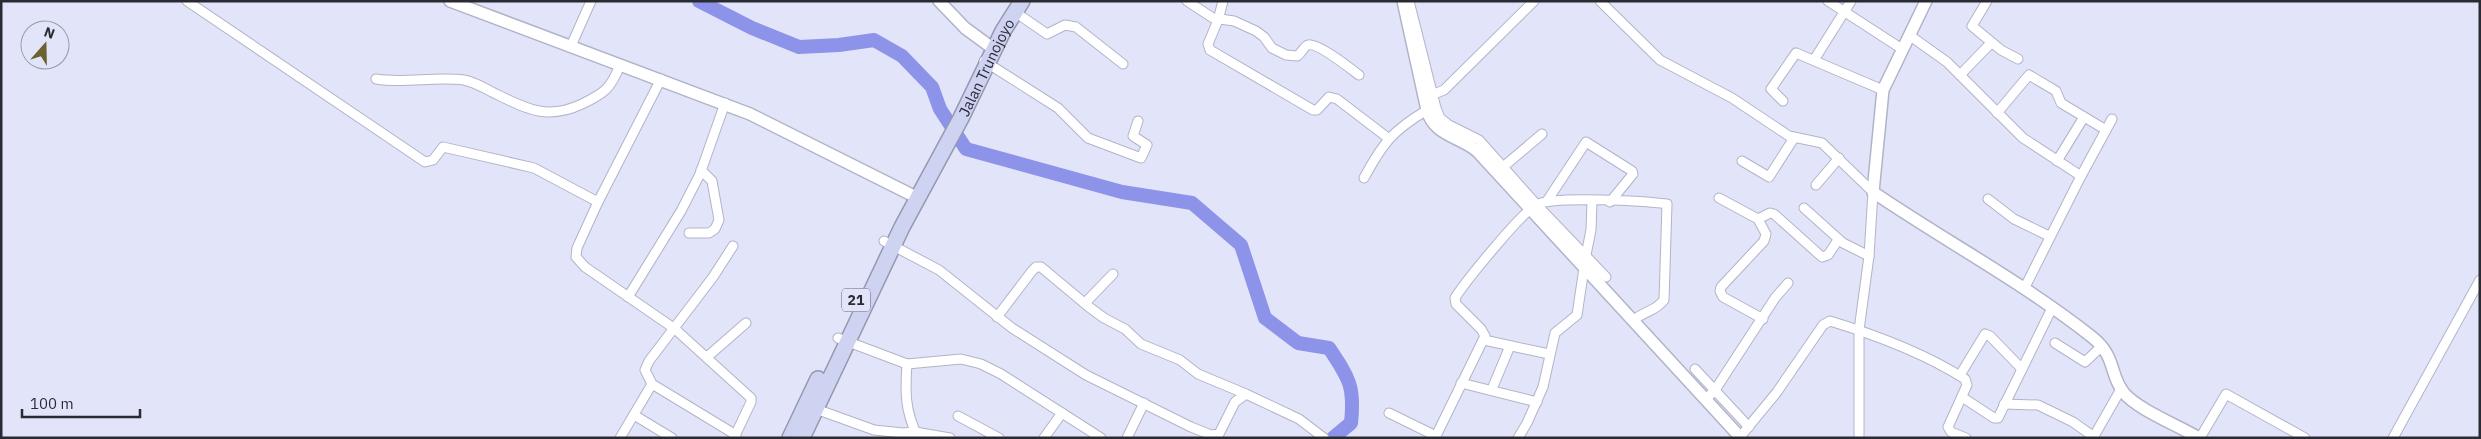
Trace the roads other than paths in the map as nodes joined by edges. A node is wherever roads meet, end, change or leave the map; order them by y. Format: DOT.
graph roads {
  1 [pos="187,1"];
  2 [pos="450,1"];
  3 [pos="591,1"];
  4 [pos="939,1"];
  5 [pos="1187,1"];
  6 [pos="1222,1"];
  7 [pos="1403,1"];
  8 [pos="1409,1"];
  9 [pos="1534,1"];
  10 [pos="1600,1"];
  11 [pos="1828,1"];
  12 [pos="1851,1"];
  13 [pos="1926,1"];
  14 [pos="1987,1"];
  15 [pos="1018,7"];
  16 [pos="1843,12"];
  17 [pos="1218,20"];
  18 [pos="1909,35"];
  19 [pos="1414,37"];
  20 [pos="1991,43"];
  21 [pos="571,46"];
  22 [pos="1902,49"];
  23 [pos="988,55"];
  24 [pos="2018,59"];
  25 [pos="1814,60"];
  26 [pos="1123,64"];
  27 [pos="620,65"];
  28 [pos="1359,75"];
  29 [pos="1960,75"];
  30 [pos="376,79"];
  31 [pos="662,79"];
  32 [pos="1883,90"];
  33 [pos="1429,96"];
  34 [pos="1783,101"];
  35 [pos="725,103"];
  36 [pos="1427,110"];
  37 [pos="1997,113"];
  38 [pos="2084,116"];
  39 [pos="2112,119"];
  40 [pos="1138,121"];
  41 [pos="2106,130"];
  42 [pos="1452,132"];
  43 [pos="1542,134"];
  44 [pos="1388,138"];
  45 [pos="1794,138"];
  46 [pos="1480,148"];
  47 [pos="1839,158"];
  48 [pos="1742,161"];
  49 [pos="2057,161"];
  50 [pos="1503,167"];
  51 [pos="701,170"];
  52 [pos="2081,176"];
  53 [pos="1364,178"];
  54 [pos="1816,185"];
  55 [pos="1873,192"];
  56 [pos="910,194"];
  57 [pos="1719,198"];
  58 [pos="1988,199"];
  59 [pos="1547,201"];
  60 [pos="1592,201"];
  61 [pos="598,202"];
  62 [pos="1610,202"];
  63 [pos="1533,207"];
  64 [pos="1804,208"];
  65 [pos="1758,219"];
  66 [pos="690,233"];
  67 [pos="2050,236"];
  68 [pos="1838,240"];
  69 [pos="889,244"];
  70 [pos="733,246"];
  71 [pos="1870,256"];
  72 [pos="1584,262"];
  73 [pos="1113,274"];
  74 [pos="1606,277"];
  75 [pos="2480,280"];
  76 [pos="1788,284"];
  77 [pos="2024,289"];
  78 [pos="628,297"];
  79 [pos="1085,303"];
  80 [pos="2052,308"];
  81 [pos="997,317"];
  82 [pos="1635,318"];
  83 [pos="1763,319"];
  84 [pos="746,324"];
  85 [pos="675,329"];
  86 [pos="1859,330"];
  87 [pos="843,339"];
  88 [pos="1484,340"];
  89 [pos="2055,343"];
  90 [pos="1510,346"];
  91 [pos="2102,346"];
  92 [pos="1549,354"];
  93 [pos="708,357"];
  94 [pos="907,364"];
  95 [pos="1695,369"];
  96 [pos="2022,369"];
  97 [pos="1960,375"];
  98 [pos="1461,383"];
  99 [pos="652,384"];
  100 [pos="2121,389"];
  101 [pos="1492,390"];
  102 [pos="1246,394"];
  103 [pos="1710,395"];
  104 [pos="1962,397"];
  105 [pos="1537,402"];
  106 [pos="1144,403"];
  107 [pos="2004,404"];
  108 [pos="811,407"];
  109 [pos="1062,412"];
  110 [pos="1389,413"];
  111 [pos="634,415"];
  112 [pos="958,416"];
  113 [pos="1744,433"];
  114 [pos="916,435"];
  115 [pos="735,437"];
  116 [pos="1436,437"];
  117 [pos="1963,437"];
  118 [pos="2093,437"];
  119 [pos="620,438"];
  120 [pos="672,438"];
  121 [pos="790,438"];
  122 [pos="802,438"];
  123 [pos="950,438"];
  124 [pos="999,438"];
  125 [pos="1044,438"];
  126 [pos="1101,438"];
  127 [pos="1127,438"];
  128 [pos="1324,438"];
  129 [pos="1518,438"];
  130 [pos="1859,438"];
  131 [pos="2199,438"];
  132 [pos="2305,438"];
  133 [pos="2393,438"];
  1 -- 61 [label="street"];
  2 -- 21 [label="street"];
  3 -- 21 [label="street"];
  4 -- 23 [label="street"];
  5 -- 17 [label="street"];
  6 -- 17 [label="street"];
  7 -- 19 [label="street"];
  8 -- 19 [label="street"];
  9 -- 33 [label="street"];
  10 -- 45 [label="street"];
  11 -- 16 [label="street"];
  12 -- 16 [label="street"];
  13 -- 18 [label="street"];
  14 -- 20 [label="street"];
  15 -- 23 [label="highway, Jalan Trunojoyo / 21"];
  15 -- 26 [label="street"];
  16 -- 22 [label="street"];
  16 -- 25 [label="street"];
  17 -- 28 [label="street"];
  17 -- 44 [label="street"];
  18 -- 22 [label="street"];
  18 -- 29 [label="street"];
  19 -- 33 [label="street"];
  20 -- 24 [label="street"];
  20 -- 29 [label="street"];
  21 -- 27 [label="street"];
  22 -- 32 [label="street"];
  23 -- 40 [label="street"];
  23 -- 56 [label="highway, Jalan Trunojoyo / 21"];
  25 -- 32 [label="street"];
  25 -- 34 [label="street"];
  27 -- 30 [label="street"];
  27 -- 31 [label="street"];
  29 -- 37 [label="street"];
  31 -- 35 [label="street"];
  31 -- 61 [label="street"];
  32 -- 55 [label="street"];
  33 -- 36 [label="street"];
  33 -- 42 [label="street"];
  35 -- 51 [label="street"];
  35 -- 56 [label="street"];
  36 -- 42 [label="street"];
  36 -- 44 [label="street"];
  37 -- 38 [label="street"];
  37 -- 49 [label="street"];
  38 -- 41 [label="street"];
  38 -- 49 [label="street"];
  39 -- 41 [label="street"];
  41 -- 52 [label="street"];
  42 -- 46 [label="street"];
  43 -- 50 [label="street"];
  44 -- 53 [label="street"];
  45 -- 47 [label="street"];
  45 -- 48 [label="street"];
  46 -- 50 [label="street"];
  46 -- 63 [label="street"];
  47 -- 54 [label="street"];
  47 -- 55 [label="street"];
  49 -- 52 [label="street"];
  50 -- 63 [label="street"];
  51 -- 66 [label="street"];
  51 -- 78 [label="street"];
  52 -- 67 [label="street"];
  55 -- 71 [label="street"];
  55 -- 77 [label="street"];
  56 -- 69 [label="highway, Jalan Trunojoyo / 21"];
  57 -- 65 [label="street"];
  58 -- 67 [label="street"];
  59 -- 60 [label="street"];
  59 -- 62 [label="street"];
  59 -- 63 [label="street"];
  60 -- 62 [label="street"];
  60 -- 72 [label="street"];
  61 -- 78 [label="street"];
  62 -- 82 [label="street"];
  63 -- 72 [label="street"];
  63 -- 88 [label="street"];
  64 -- 68 [label="street"];
  65 -- 68 [label="street"];
  65 -- 83 [label="street"];
  67 -- 77 [label="street"];
  68 -- 71 [label="street"];
  69 -- 81 [label="street"];
  69 -- 87 [label="highway, Jalan Trunojoyo / 21"];
  70 -- 85 [label="street"];
  71 -- 86 [label="street"];
  72 -- 74 [label="street"];
  72 -- 82 [label="street"];
  72 -- 92 [label="street"];
  73 -- 79 [label="street"];
  75 -- 133 [label="street"];
  76 -- 83 [label="street"];
  77 -- 80 [label="street"];
  78 -- 85 [label="street"];
  79 -- 81 [label="street"];
  79 -- 102 [label="street"];
  80 -- 91 [label="street"];
  80 -- 96 [label="street"];
  81 -- 106 [label="street"];
  82 -- 103 [label="street"];
  83 -- 103 [label="street"];
  84 -- 93 [label="street"];
  85 -- 93 [label="street"];
  85 -- 99 [label="street"];
  86 -- 97 [label="street"];
  86 -- 113 [label="street"];
  86 -- 130 [label="street"];
  87 -- 94 [label="street"];
  87 -- 108 [label="highway, Jalan Trunojoyo / 21"];
  88 -- 90 [label="street"];
  88 -- 98 [label="street"];
  89 -- 91 [label="street"];
  90 -- 92 [label="street"];
  90 -- 101 [label="street"];
  91 -- 100 [label="street"];
  92 -- 105 [label="street"];
  93 -- 115 [label="street"];
  94 -- 109 [label="street"];
  94 -- 114 [label="street"];
  95 -- 103 [label="street"];
  96 -- 97 [label="street"];
  96 -- 107 [label="street"];
  97 -- 104 [label="street"];
  98 -- 101 [label="street"];
  98 -- 116 [label="street"];
  99 -- 111 [label="street"];
  99 -- 115 [label="street"];
  100 -- 118 [label="street"];
  100 -- 131 [label="street"];
  101 -- 105 [label="street"];
  102 -- 106 [label="street"];
  102 -- 128 [label="street"];
  103 -- 113 [label="street"];
  104 -- 107 [label="street"];
  104 -- 117 [label="street"];
  105 -- 129 [label="street"];
  106 -- 127 [label="street"];
  107 -- 118 [label="street"];
  108 -- 114 [label="street"];
  108 -- 121 [label="highway, Jalan Trunojoyo / 21"];
  108 -- 122 [label="highway, Jalan Trunojoyo / 21"];
  109 -- 125 [label="street"];
  109 -- 126 [label="street"];
  110 -- 116 [label="street"];
  111 -- 119 [label="street"];
  111 -- 120 [label="street"];
  112 -- 124 [label="street"];
  114 -- 123 [label="street"];
  131 -- 132 [label="street"];
}
